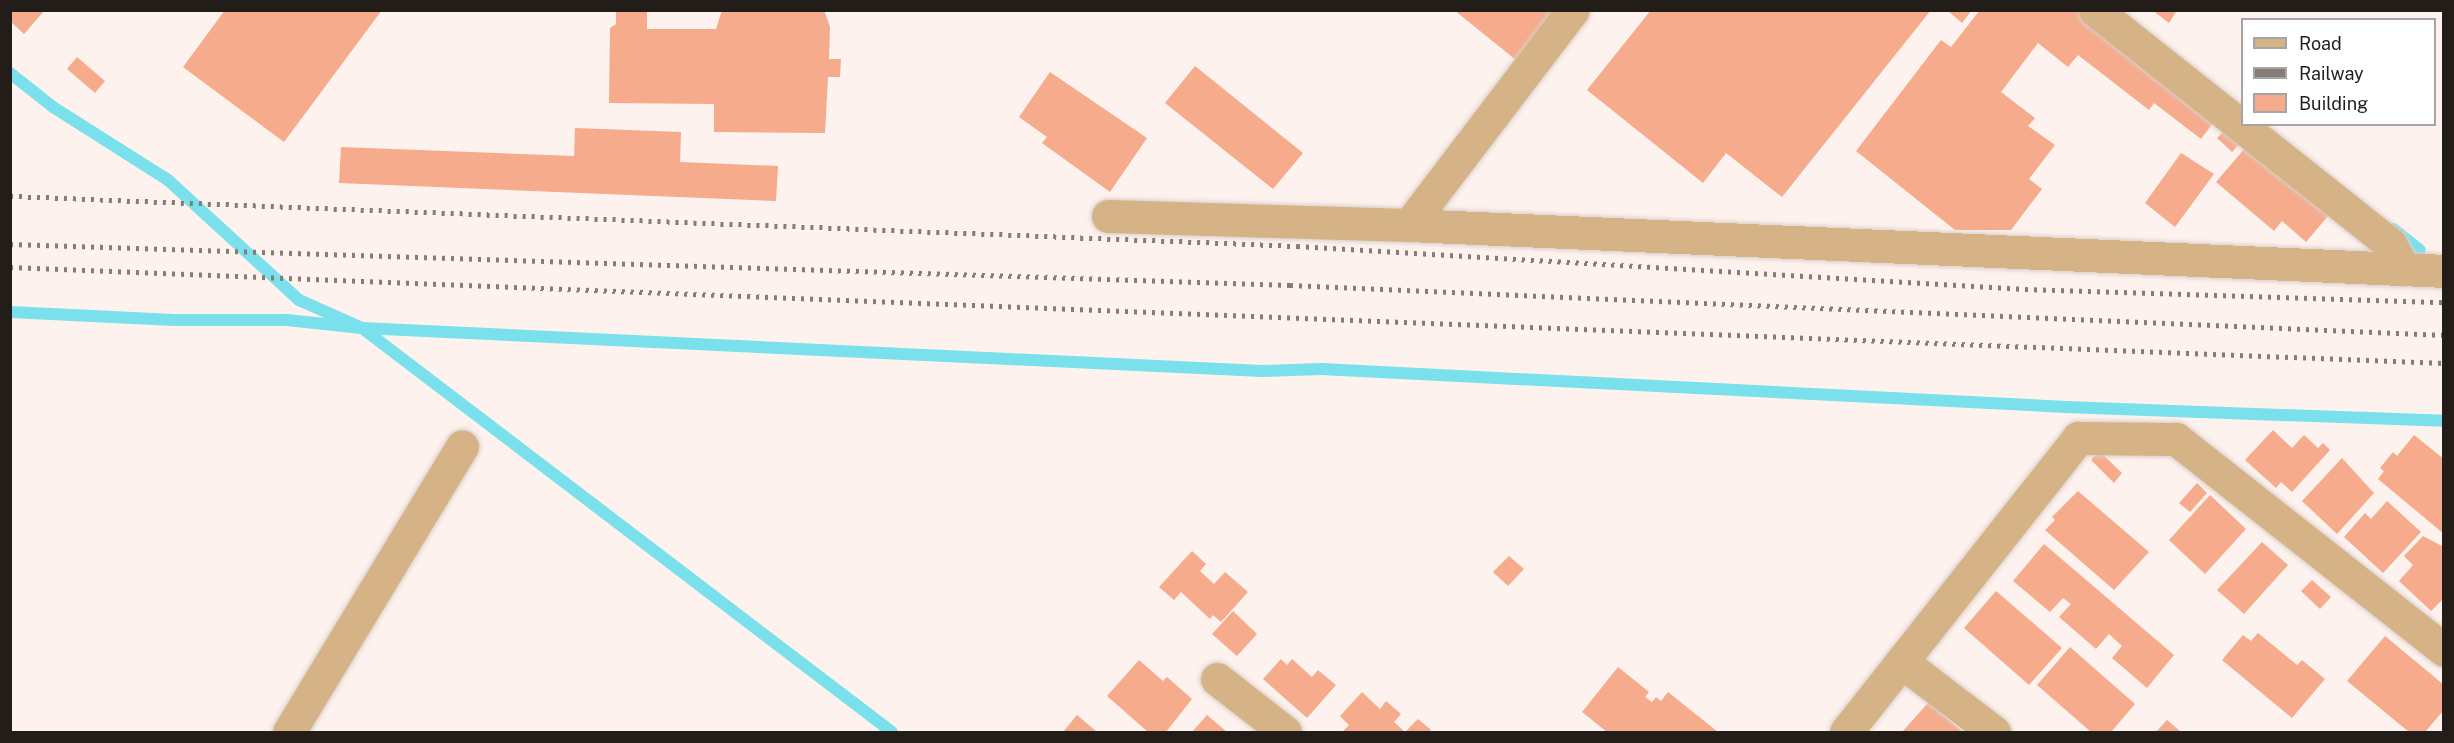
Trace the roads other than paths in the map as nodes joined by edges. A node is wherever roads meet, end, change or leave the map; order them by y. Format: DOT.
graph roads {
  1 [pos="1573,10"];
  2 [pos="2095,10"];
  3 [pos="2241,126"];
  4 [pos="2241,126"];
  5 [pos="1108,216"];
  6 [pos="1408,225"];
  7 [pos="2404,269"];
  8 [pos="2444,271"];
  9 [pos="462,446"];
  10 [pos="2444,650"];
  11 [pos="1902,662"];
  12 [pos="1217,679"];
  13 [pos="289,732"];
  14 [pos="1285,732"];
  15 [pos="1846,732"];
  16 [pos="1994,732"];
  1 -- 6 [label="street"];
  2 -- 4 [label="street"];
  3 -- 7 [label="street"];
  5 -- 6 [label="street"];
  6 -- 7 [label="street"];
  7 -- 8 [label="street"];
  9 -- 13 [label="street"];
  10 -- 11 [label="street"];
  11 -- 15 [label="street"];
  11 -- 16 [label="street"];
  12 -- 14 [label="street"];
}
